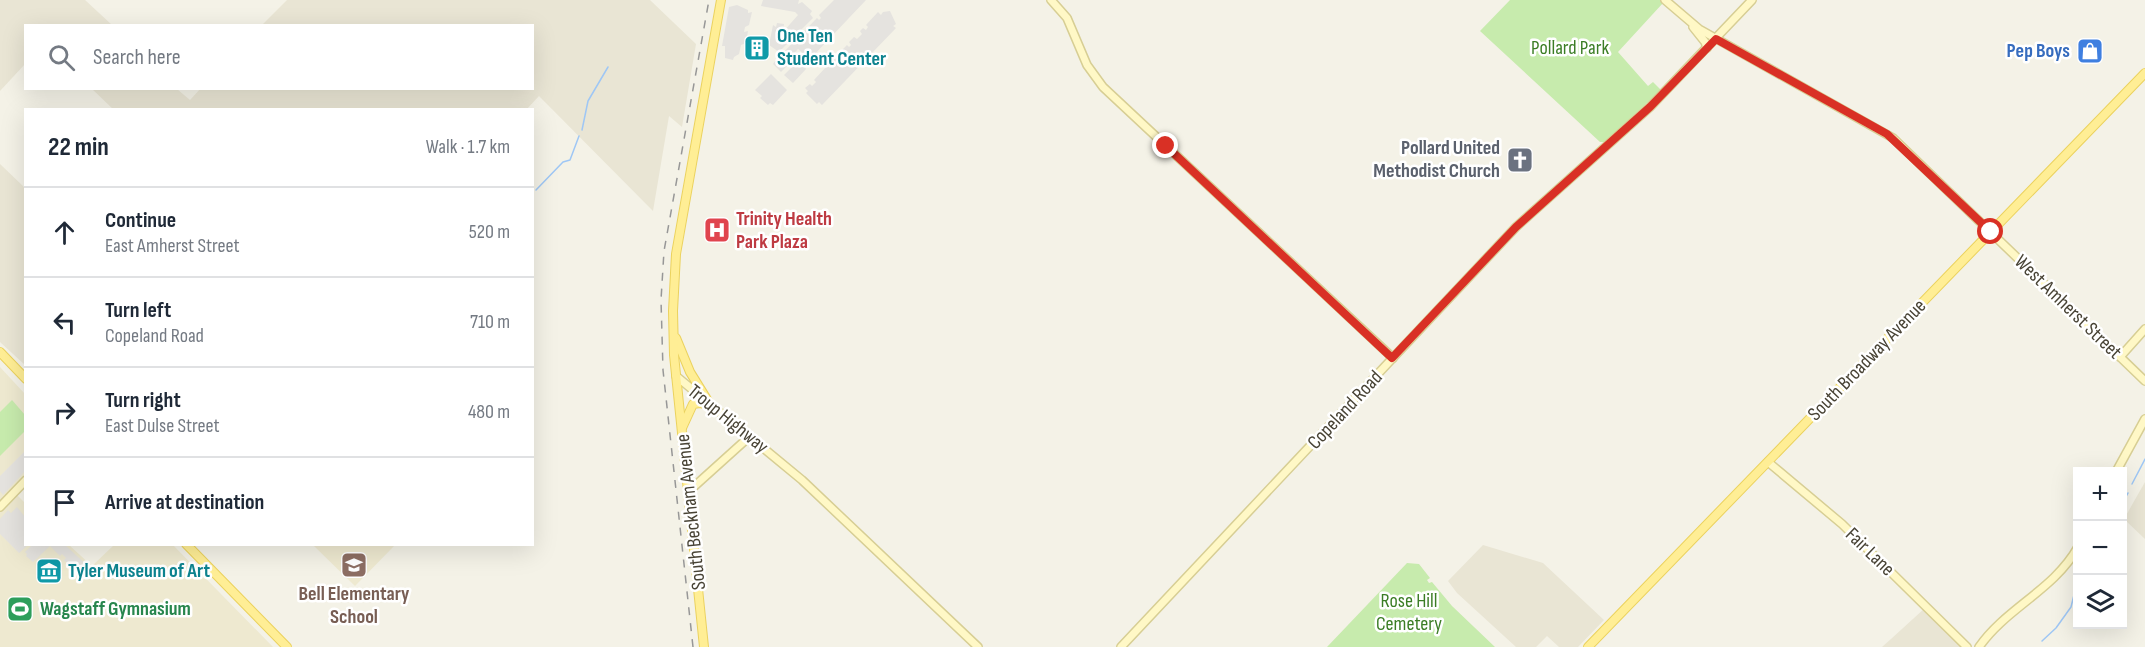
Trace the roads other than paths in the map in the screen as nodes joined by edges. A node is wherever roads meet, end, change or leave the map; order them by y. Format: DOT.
graph roads {
  1 [pos="721,0"];
  2 [pos="1051,0"];
  3 [pos="1665,0"];
  4 [pos="1752,0"];
  5 [pos="1690,22"];
  6 [pos="1716,39"];
  7 [pos="1707,48"];
  8 [pos="2145,72"];
  9 [pos="1991,232"];
  10 [pos="2145,329"];
  11 [pos="673,333"];
  12 [pos="0,352"];
  13 [pos="2121,357"];
  14 [pos="1392,358"];
  15 [pos="676,376"];
  16 [pos="24,377"];
  17 [pos="2145,381"];
  18 [pos="711,406"];
  19 [pos="2145,419"];
  20 [pos="682,429"];
  21 [pos="749,436"];
  22 [pos="1768,462"];
  23 [pos="2118,467"];
  24 [pos="24,482"];
  25 [pos="688,492"];
  26 [pos="0,507"];
  27 [pos="188,546"];
  28 [pos="2073,553"];
  29 [pos="287,647"];
  30 [pos="704,647"];
  31 [pos="978,647"];
  32 [pos="1121,647"];
  33 [pos="1588,647"];
  34 [pos="1967,647"];
  35 [pos="1979,647"];
  1 -- 11 [label="main road, Troup Highway"];
  2 -- 14 [label="street"];
  3 -- 5 [label="street"];
  4 -- 6 [label="street, Copeland Road"];
  5 -- 6 [label="street, West Amherst Street"];
  5 -- 7 [label="street"];
  6 -- 7 [label="street, Copeland Road"];
  6 -- 9 [label="street, West Amherst Street"];
  7 -- 14 [label="street, Copeland Road"];
  8 -- 9 [label="main road, South Broadway Avenue"];
  9 -- 13 [label="street, West Amherst Street"];
  9 -- 22 [label="main road, South Broadway Avenue"];
  10 -- 13 [label="street"];
  11 -- 15 [label="main road, Troup Highway"];
  11 -- 18 [label="main road"];
  12 -- 16 [label="main road"];
  13 -- 17 [label="street, West Amherst Street"];
  14 -- 32 [label="street, Copeland Road"];
  15 -- 18 [label="street, Troup Highway"];
  15 -- 20 [label="main road, South Beckham Avenue"];
  18 -- 20 [label="main road"];
  18 -- 21 [label="street, Troup Highway"];
  19 -- 23 [label="street"];
  20 -- 25 [label="main road, South Beckham Avenue"];
  21 -- 25 [label="street"];
  21 -- 31 [label="street, Troup Highway"];
  22 -- 33 [label="main road, South Broadway Avenue"];
  22 -- 34 [label="street, Fair Lane"];
  24 -- 26 [label="street"];
  25 -- 30 [label="main road, South Beckham Avenue"];
  27 -- 29 [label="main road"];
  28 -- 35 [label="street"];
}
